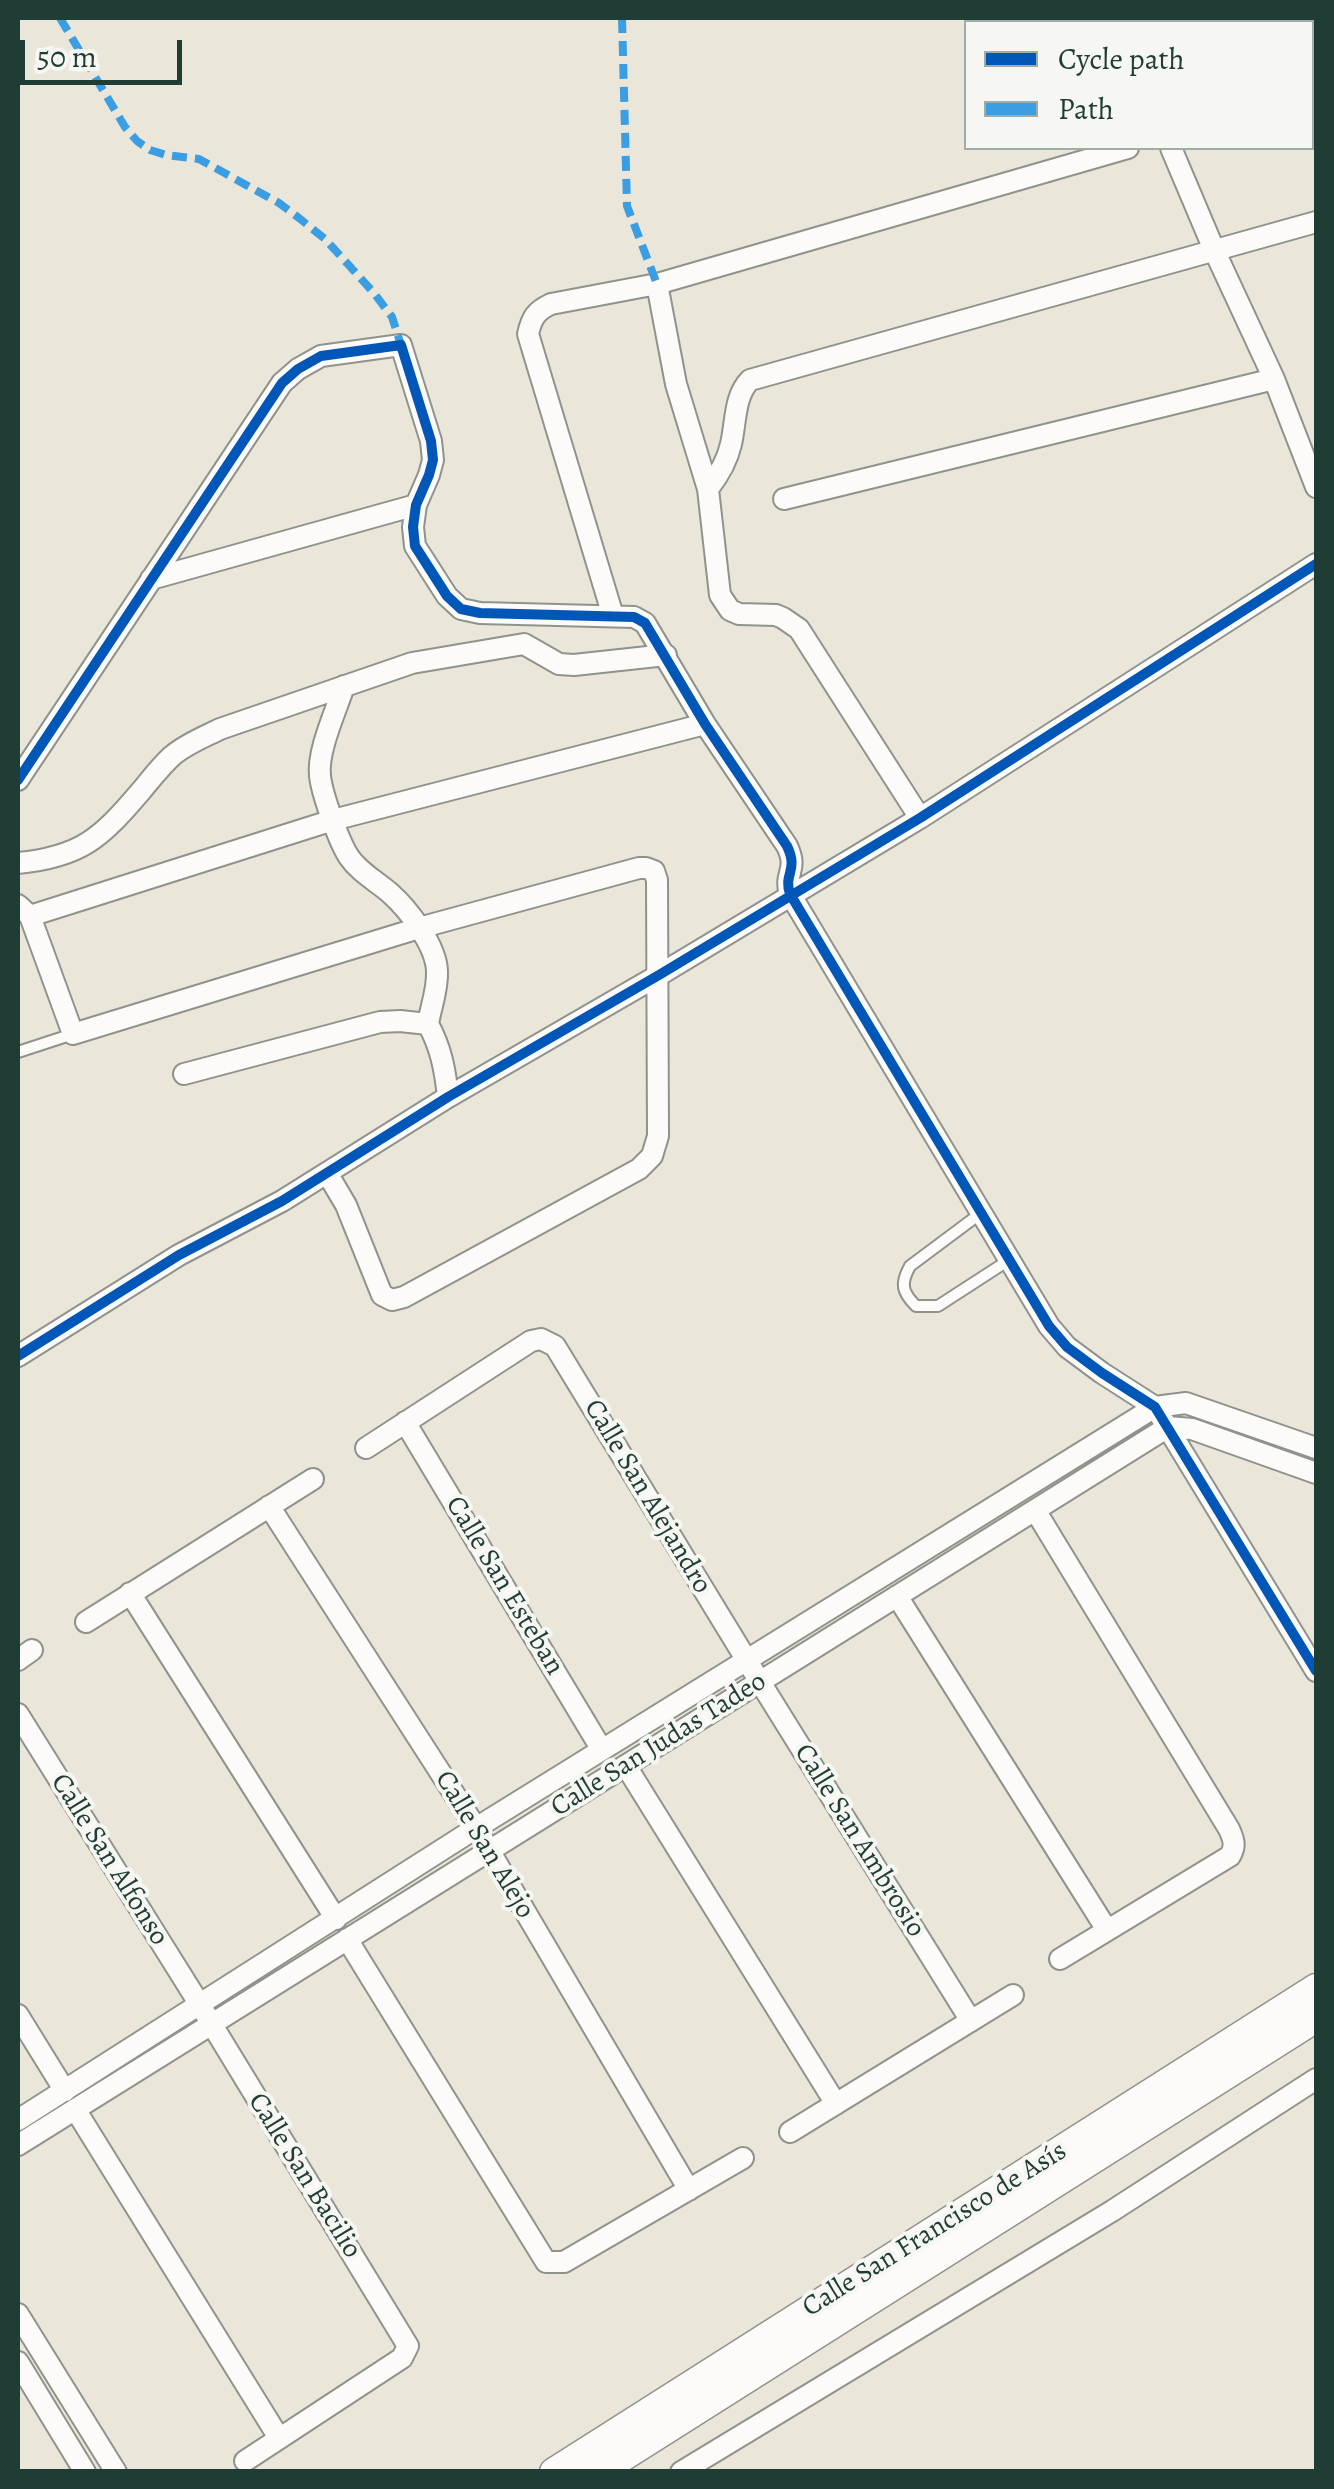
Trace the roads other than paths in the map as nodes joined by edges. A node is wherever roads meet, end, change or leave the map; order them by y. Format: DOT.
graph roads {
  1 [pos="1121,150"];
  2 [pos="1173,150"];
  3 [pos="1316,222"];
  4 [pos="1214,252"];
  5 [pos="657,284"];
  6 [pos="1274,379"];
  7 [pos="1316,487"];
  8 [pos="708,489"];
  9 [pos="784,499"];
  10 [pos="416,504"];
  11 [pos="1316,564"];
  12 [pos="151,579"];
  13 [pos="612,616"];
  14 [pos="666,656"];
  15 [pos="344,686"];
  16 [pos="705,724"];
  17 [pos="18,780"];
  18 [pos="920,818"];
  19 [pos="333,820"];
  20 [pos="18,863"];
  21 [pos="790,894"];
  22 [pos="24,911"];
  23 [pos="419,928"];
  24 [pos="659,975"];
  25 [pos="428,1024"];
  26 [pos="73,1034"];
  27 [pos="18,1052"];
  28 [pos="184,1074"];
  29 [pos="448,1097"];
  30 [pos="328,1173"];
  31 [pos="981,1213"];
  32 [pos="1010,1260"];
  33 [pos="19,1350"];
  34 [pos="1156,1407"];
  35 [pos="405,1422"];
  36 [pos="1168,1427"];
  37 [pos="366,1448"];
  38 [pos="1316,1448"];
  39 [pos="1316,1474"];
  40 [pos="313,1478"];
  41 [pos="269,1506"];
  42 [pos="1036,1510"];
  43 [pos="130,1593"];
  44 [pos="897,1596"];
  45 [pos="86,1622"];
  46 [pos="747,1661"];
  47 [pos="1316,1670"];
  48 [pos="760,1682"];
  49 [pos="18,1714"];
  50 [pos="602,1750"];
  51 [pos="626,1766"];
  52 [pos="476,1828"];
  53 [pos="490,1852"];
  54 [pos="336,1919"];
  55 [pos="1107,1930"];
  56 [pos="346,1940"];
  57 [pos="1060,1959"];
  58 [pos="1316,1988"];
  59 [pos="1012,1995"];
  60 [pos="200,2006"];
  61 [pos="18,2014"];
  62 [pos="1316,2018"];
  63 [pos="971,2021"];
  64 [pos="210,2024"];
  65 [pos="1316,2079"];
  66 [pos="70,2100"];
  67 [pos="836,2104"];
  68 [pos="18,2120"];
  69 [pos="790,2132"];
  70 [pos="18,2145"];
  71 [pos="743,2158"];
  72 [pos="689,2190"];
  73 [pos="18,2314"];
  74 [pos="18,2362"];
  75 [pos="279,2438"];
  76 [pos="245,2461"];
  77 [pos="86,2472"];
  78 [pos="116,2472"];
  79 [pos="554,2472"];
  80 [pos="598,2472"];
  81 [pos="681,2472"];
  1 -- 5 [label="street"];
  2 -- 4 [label="street"];
  3 -- 4 [label="street"];
  4 -- 6 [label="street"];
  4 -- 8 [label="street"];
  5 -- 8 [label="street"];
  5 -- 13 [label="street"];
  6 -- 7 [label="street"];
  6 -- 9 [label="street"];
  8 -- 18 [label="street"];
  10 -- 12 [label="street"];
  10 -- 12 [label="street"];
  10 -- 13 [label="street"];
  11 -- 18 [label="street"];
  12 -- 17 [label="street"];
  13 -- 14 [label="street"];
  14 -- 15 [label="street"];
  14 -- 16 [label="street"];
  15 -- 19 [label="street"];
  15 -- 20 [label="street"];
  16 -- 19 [label="street"];
  16 -- 21 [label="street"];
  18 -- 21 [label="street"];
  19 -- 22 [label="street"];
  19 -- 23 [label="street"];
  21 -- 24 [label="street"];
  21 -- 31 [label="street"];
  22 -- 26 [label="street"];
  23 -- 24 [label="street"];
  23 -- 25 [label="street"];
  23 -- 26 [label="street"];
  24 -- 29 [label="street"];
  24 -- 30 [label="street"];
  25 -- 28 [label="street"];
  25 -- 29 [label="street"];
  26 -- 27 [label="lane"];
  29 -- 30 [label="street"];
  30 -- 33 [label="street"];
  31 -- 32 [label="street"];
  31 -- 32 [label="lane"];
  32 -- 34 [label="street"];
  34 -- 36 [label="street"];
  34 -- 38 [label="street"];
  34 -- 46 [label="street, Calle San Judas Tadeo"];
  35 -- 37 [label="street"];
  35 -- 46 [label="street, Calle San Alejandro"];
  35 -- 50 [label="street, Calle San Esteban"];
  36 -- 39 [label="street"];
  36 -- 42 [label="street, Calle San Judas Tadeo"];
  36 -- 47 [label="street"];
  40 -- 41 [label="street"];
  41 -- 43 [label="street"];
  41 -- 52 [label="street, Calle San Alejo"];
  42 -- 44 [label="street, Calle San Judas Tadeo"];
  42 -- 55 [label="street"];
  43 -- 45 [label="street"];
  43 -- 54 [label="street"];
  44 -- 48 [label="street, Calle San Judas Tadeo"];
  44 -- 55 [label="street"];
  46 -- 48 [label="street, Calle San Ambrosio"];
  46 -- 50 [label="street, Calle San Judas Tadeo"];
  48 -- 51 [label="street, Calle San Judas Tadeo"];
  48 -- 63 [label="street, Calle San Ambrosio"];
  49 -- 60 [label="street, Calle San Alfonso"];
  50 -- 52 [label="street, Calle San Judas Tadeo"];
  51 -- 53 [label="street, Calle San Judas Tadeo"];
  51 -- 67 [label="street"];
  52 -- 53 [label="street, Calle San Alejo"];
  52 -- 54 [label="street, Calle San Judas Tadeo"];
  53 -- 56 [label="street, Calle San Judas Tadeo"];
  53 -- 72 [label="street, Calle San Alejo"];
  54 -- 60 [label="street, Calle San Judas Tadeo"];
  55 -- 57 [label="street"];
  56 -- 64 [label="street, Calle San Judas Tadeo"];
  56 -- 72 [label="street"];
  58 -- 79 [label="main road, Calle San Francisco de Asís"];
  59 -- 63 [label="street"];
  60 -- 64 [label="street, Calle San Bacilio"];
  60 -- 66 [label="street, Calle San Judas Tadeo"];
  61 -- 66 [label="street"];
  62 -- 80 [label="main road, Calle San Francisco de Asís"];
  63 -- 67 [label="street"];
  64 -- 66 [label="street, Calle San Judas Tadeo"];
  64 -- 75 [label="street, Calle San Bacilio"];
  65 -- 81 [label="street"];
  66 -- 68 [label="street, Calle San Judas Tadeo"];
  66 -- 70 [label="street, Calle San Judas Tadeo"];
  66 -- 75 [label="street"];
  67 -- 69 [label="street"];
  71 -- 72 [label="street"];
  73 -- 78 [label="street"];
  74 -- 77 [label="street"];
  75 -- 76 [label="street"];
}
